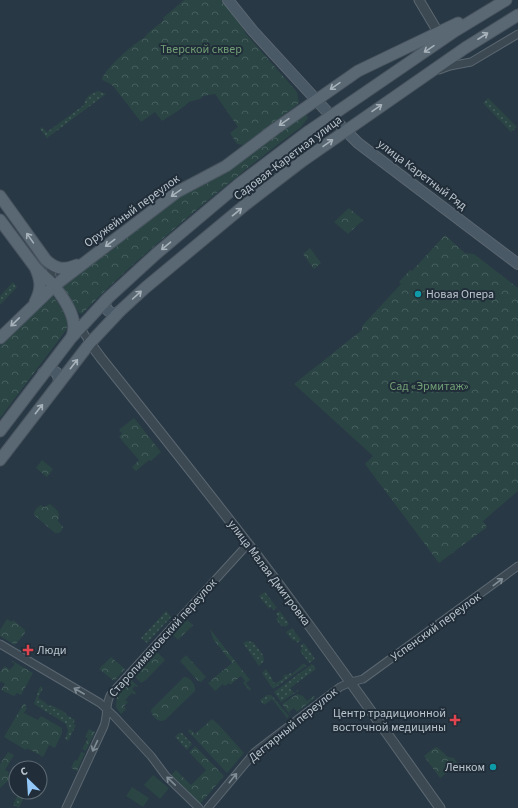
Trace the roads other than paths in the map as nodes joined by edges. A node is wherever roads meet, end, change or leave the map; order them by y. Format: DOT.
graph roads {
  1 [pos="228,0"];
  2 [pos="419,0"];
  3 [pos="501,3"];
  4 [pos="518,15"];
  5 [pos="438,32"];
  6 [pos="518,34"];
  7 [pos="428,73"];
  8 [pos="316,100"];
  9 [pos="331,116"];
  10 [pos="345,131"];
  11 [pos="0,196"];
  12 [pos="0,220"];
  13 [pos="46,260"];
  14 [pos="84,263"];
  15 [pos="518,264"];
  16 [pos="35,267"];
  17 [pos="54,286"];
  18 [pos="108,298"];
  19 [pos="34,304"];
  20 [pos="120,311"];
  21 [pos="72,314"];
  22 [pos="80,327"];
  23 [pos="0,338"];
  24 [pos="71,338"];
  25 [pos="90,343"];
  26 [pos="43,373"];
  27 [pos="58,385"];
  28 [pos="0,431"];
  29 [pos="0,460"];
  30 [pos="248,544"];
  31 [pos="518,566"];
  32 [pos="0,644"];
  33 [pos="351,682"];
  34 [pos="107,709"];
  35 [pos="66,808"];
  36 [pos="199,808"];
  37 [pos="208,808"];
  38 [pos="440,808"];
  1 -- 8 [label="main road, улица Каретный Ряд"];
  2 -- 5 [label="street"];
  3 -- 5 [label="main road, Садовая-Каретная улица"];
  3 -- 9 [label="main road, Садовая-Каретная улица, one-way"];
  7 -- 4 [label="main road, Садовая-Каретная улица, one-way"];
  5 -- 8 [label="main road, Садовая-Каретная улица, one-way"];
  6 -- 7 [label="street"];
  10 -- 7 [label="main road, Садовая-Каретная улица, one-way"];
  8 -- 9 [label="main road, улица Каретный Ряд"];
  8 -- 14 [label="main road, Оружейный переулок, one-way"];
  9 -- 10 [label="main road, улица Каретный Ряд"];
  9 -- 18 [label="main road, Садовая-Каретная улица, one-way"];
  10 -- 15 [label="main road, улица Каретный Ряд"];
  20 -- 10 [label="main road, Садовая-Каретная улица, one-way"];
  13 -- 11 [label="main road, one-way"];
  12 -- 16 [label="main road"];
  13 -- 14 [label="main road"];
  13 -- 17 [label="street"];
  14 -- 17 [label="main road"];
  16 -- 17 [label="main road"];
  16 -- 19 [label="main road"];
  17 -- 19 [label="main road"];
  17 -- 21 [label="main road"];
  18 -- 20 [label="main road"];
  18 -- 22 [label="main road, Садовая-Каретная улица"];
  19 -- 23 [label="main road, one-way"];
  20 -- 25 [label="main road, Садовая-Каретная улица"];
  21 -- 22 [label="street"];
  21 -- 24 [label="main road"];
  22 -- 24 [label="main road, Садовая-Каретная улица"];
  22 -- 25 [label="street"];
  24 -- 26 [label="main road, Садовая-Каретная улица"];
  27 -- 25 [label="main road, Садовая-Каретная улица, one-way"];
  25 -- 30 [label="street, улица Малая Дмитровка"];
  26 -- 27 [label="main road"];
  26 -- 28 [label="main road, Садовая-Каретная улица"];
  29 -- 27 [label="main road, Садовая-Каретная улица, one-way"];
  30 -- 33 [label="street, улица Малая Дмитровка"];
  30 -- 34 [label="street, Старопименовский переулок"];
  33 -- 31 [label="street, Успенский переулок, one-way"];
  34 -- 32 [label="street, one-way"];
  37 -- 33 [label="street, Дегтярный переулок, one-way"];
  33 -- 38 [label="street, улица Малая Дмитровка"];
  34 -- 35 [label="street, Старопименовский переулок, one-way"];
  36 -- 34 [label="street, one-way"];
}
